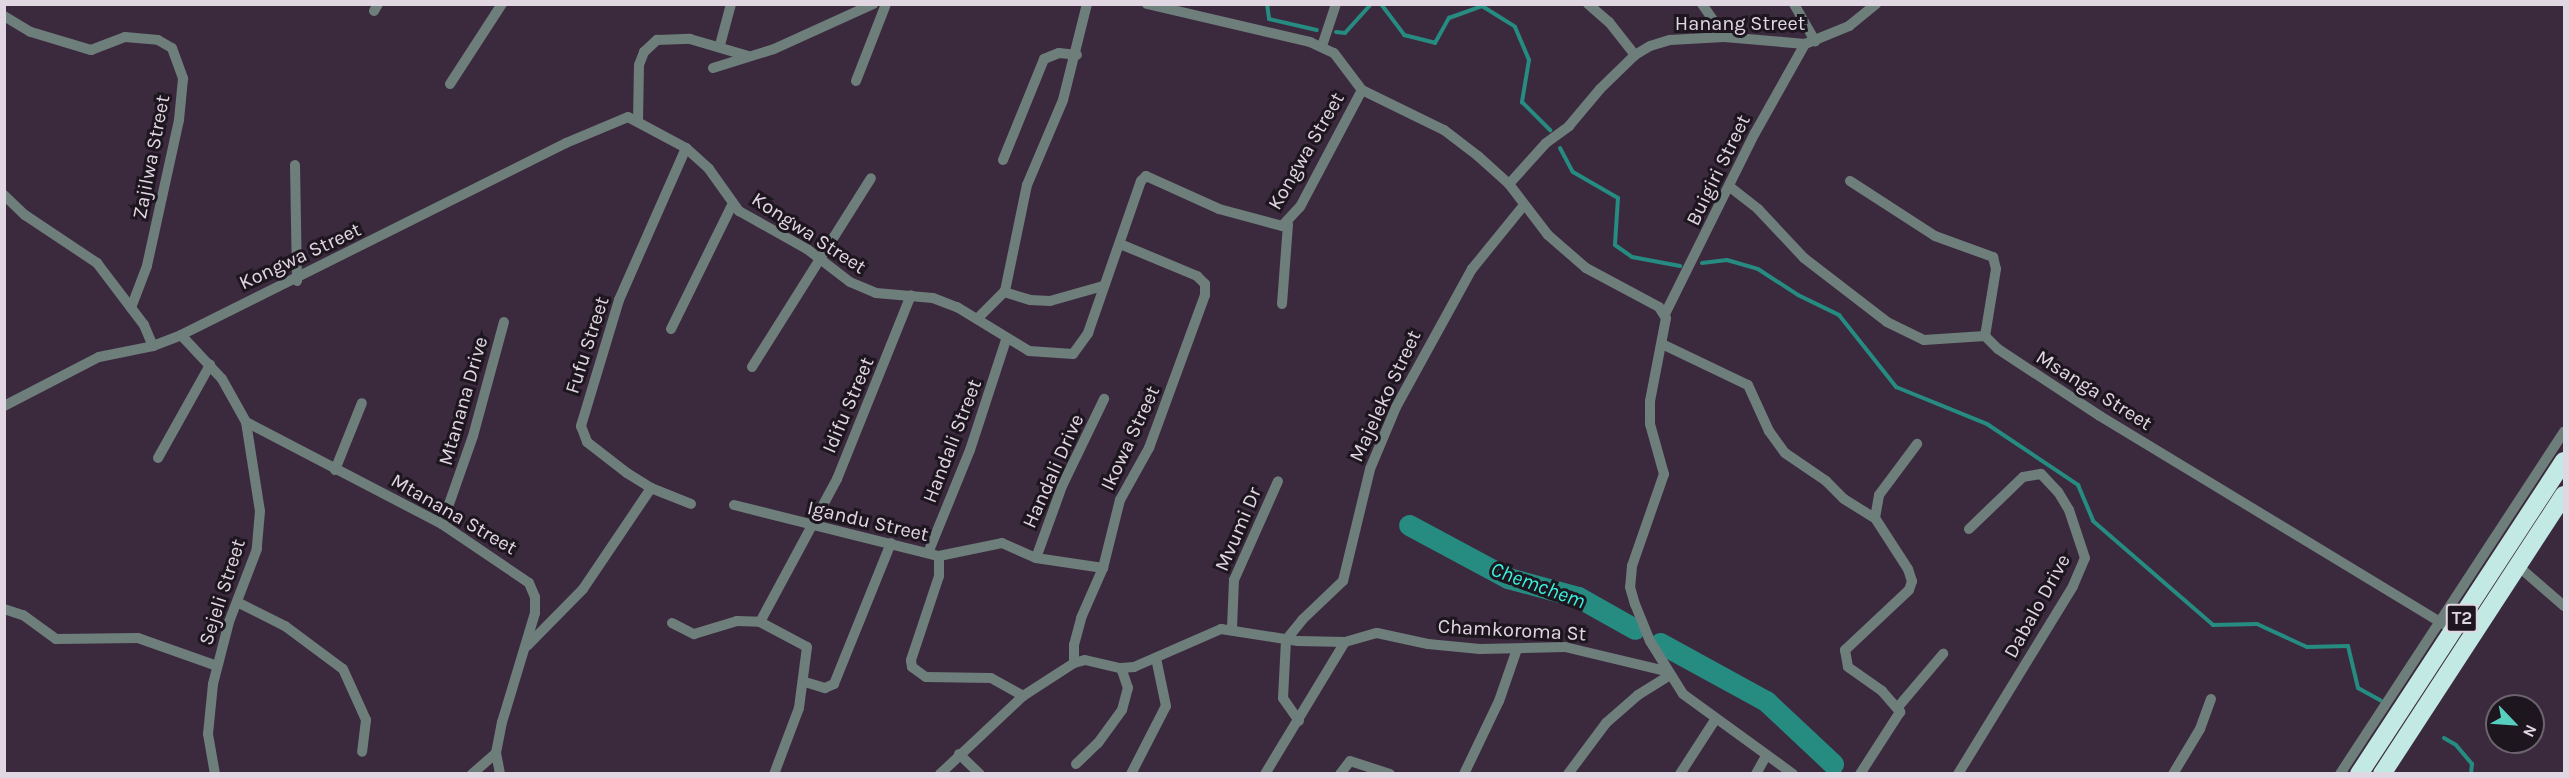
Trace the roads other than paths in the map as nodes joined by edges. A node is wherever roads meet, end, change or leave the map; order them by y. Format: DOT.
graph roads {
  1 [pos="502,4"];
  2 [pos="731,4"];
  3 [pos="873,4"];
  4 [pos="886,4"];
  5 [pos="1087,4"];
  6 [pos="1147,4"];
  7 [pos="1336,4"];
  8 [pos="1702,4"];
  9 [pos="1794,4"];
  10 [pos="1876,4"];
  11 [pos="1592,6"];
  12 [pos="4,16"];
  13 [pos="1725,37"];
  14 [pos="1810,42"];
  15 [pos="720,45"];
  16 [pos="1322,46"];
  17 [pos="1077,55"];
  18 [pos="1635,55"];
  19 [pos="748,56"];
  20 [pos="713,68"];
  21 [pos="856,81"];
  22 [pos="450,84"];
  23 [pos="1362,90"];
  24 [pos="638,121"];
  25 [pos="686,148"];
  26 [pos="1004,160"];
  27 [pos="295,165"];
  28 [pos="871,178"];
  29 [pos="1850,181"];
  30 [pos="1509,184"];
  31 [pos="1730,187"];
  32 [pos="4,195"];
  33 [pos="733,203"];
  34 [pos="1524,205"];
  35 [pos="1288,224"];
  36 [pos="1120,244"];
  37 [pos="819,259"];
  38 [pos="297,280"];
  39 [pos="1103,286"];
  40 [pos="1005,291"];
  41 [pos="911,295"];
  42 [pos="1282,304"];
  43 [pos="131,308"];
  44 [pos="1665,314"];
  45 [pos="977,319"];
  46 [pos="504,322"];
  47 [pos="671,329"];
  48 [pos="181,335"];
  49 [pos="1985,336"];
  50 [pos="1006,340"];
  51 [pos="1662,344"];
  52 [pos="153,346"];
  53 [pos="210,365"];
  54 [pos="752,367"];
  55 [pos="1104,399"];
  56 [pos="362,404"];
  57 [pos="4,406"];
  58 [pos="246,422"];
  59 [pos="2565,432"];
  60 [pos="1917,444"];
  61 [pos="158,458"];
  62 [pos="2565,461"];
  63 [pos="335,470"];
  64 [pos="1278,481"];
  65 [pos="651,488"];
  66 [pos="2565,495"];
  67 [pos="691,504"];
  68 [pos="734,505"];
  69 [pos="1875,518"];
  70 [pos="442,524"];
  71 [pos="815,527"];
  72 [pos="1969,530"];
  73 [pos="891,543"];
  74 [pos="934,554"];
  75 [pos="1036,558"];
  76 [pos="2518,566"];
  77 [pos="1103,568"];
  78 [pos="237,602"];
  79 [pos="2565,606"];
  80 [pos="4,609"];
  81 [pos="760,622"];
  82 [pos="672,623"];
  83 [pos="2446,625"];
  84 [pos="1232,628"];
  85 [pos="1286,640"];
  86 [pos="1345,642"];
  87 [pos="527,646"];
  88 [pos="1517,649"];
  89 [pos="1943,654"];
  90 [pos="1156,658"];
  91 [pos="1074,663"];
  92 [pos="217,666"];
  93 [pos="1121,668"];
  94 [pos="1667,674"];
  95 [pos="805,682"];
  96 [pos="1023,696"];
  97 [pos="2211,699"];
  98 [pos="1898,707"];
  99 [pos="1715,720"];
  100 [pos="1299,721"];
  101 [pos="362,752"];
  102 [pos="496,753"];
  103 [pos="959,754"];
  104 [pos="1766,756"];
  105 [pos="1076,764"];
  106 [pos="2391,765"];
  107 [pos="215,774"];
  108 [pos="472,774"];
  109 [pos="500,774"];
  110 [pos="774,774"];
  111 [pos="940,774"];
  112 [pos="980,774"];
  113 [pos="1131,774"];
  114 [pos="1265,774"];
  115 [pos="1340,774"];
  116 [pos="1390,774"];
  117 [pos="1464,774"];
  118 [pos="1568,774"];
  119 [pos="1680,774"];
  120 [pos="1756,774"];
  121 [pos="1793,774"];
  122 [pos="1860,774"];
  123 [pos="1958,774"];
  124 [pos="2173,774"];
  125 [pos="2340,774"];
  126 [pos="2359,774"];
  127 [pos="2382,774"];
  1 -- 22 [label="street"];
  2 -- 15 [label="street"];
  3 -- 19 [label="street"];
  4 -- 21 [label="street"];
  5 -- 17 [label="street"];
  6 -- 16 [label="street"];
  7 -- 16 [label="street"];
  8 -- 13 [label="street"];
  9 -- 14 [label="street"];
  10 -- 14 [label="street, Hanang Street"];
  11 -- 18 [label="street"];
  12 -- 43 [label="street, Zajilwa Street"];
  13 -- 14 [label="street, Hanang Street"];
  13 -- 18 [label="street, Hanang Street"];
  14 -- 31 [label="street, Buigiri Street"];
  15 -- 19 [label="street"];
  15 -- 24 [label="street"];
  16 -- 23 [label="street"];
  17 -- 26 [label="street"];
  17 -- 40 [label="street"];
  18 -- 30 [label="street, Hanang Street"];
  19 -- 20 [label="street"];
  23 -- 30 [label="street"];
  23 -- 35 [label="street, Kongwa Street"];
  24 -- 25 [label="street, Kongwa Street"];
  24 -- 38 [label="street, Kongwa Street"];
  25 -- 33 [label="street, Kongwa Street"];
  25 -- 65 [label="street, Fufu Street"];
  27 -- 38 [label="street"];
  28 -- 37 [label="street"];
  29 -- 49 [label="street"];
  30 -- 34 [label="street"];
  31 -- 44 [label="street, Buigiri Street"];
  31 -- 49 [label="street"];
  32 -- 43 [label="street"];
  33 -- 37 [label="street, Kongwa Street"];
  33 -- 47 [label="street"];
  34 -- 44 [label="street"];
  34 -- 85 [label="street, Majeleko Street"];
  35 -- 36 [label="street, Kongwa Street"];
  35 -- 42 [label="street"];
  36 -- 39 [label="street, Kongwa Street"];
  36 -- 77 [label="street, Ikowa Street"];
  37 -- 41 [label="street, Kongwa Street"];
  37 -- 54 [label="street"];
  38 -- 48 [label="street, Kongwa Street"];
  39 -- 40 [label="street"];
  39 -- 50 [label="street, Kongwa Street"];
  40 -- 45 [label="street"];
  41 -- 45 [label="street, Kongwa Street"];
  41 -- 71 [label="street, Idifu Street"];
  43 -- 52 [label="street"];
  44 -- 51 [label="street"];
  45 -- 50 [label="street, Kongwa Street"];
  46 -- 70 [label="street, Mtanana Drive"];
  48 -- 52 [label="street, Kongwa Street"];
  48 -- 53 [label="street, Sejeli Street"];
  49 -- 83 [label="street, Msanga Street"];
  50 -- 74 [label="street, Handali Street"];
  51 -- 69 [label="street"];
  51 -- 94 [label="street"];
  52 -- 57 [label="street, Kongwa Street"];
  53 -- 58 [label="street, Sejeli Street"];
  53 -- 61 [label="street"];
  55 -- 75 [label="street, Handali Drive"];
  56 -- 63 [label="street"];
  58 -- 63 [label="street, Mtanana Street"];
  58 -- 78 [label="street, Sejeli Street"];
  59 -- 83 [label="street"];
  60 -- 69 [label="street"];
  62 -- 83 [label="highway, T2"];
  63 -- 70 [label="street, Mtanana Street"];
  64 -- 84 [label="street, Mvumi Dr"];
  65 -- 67 [label="street, Fufu Street"];
  65 -- 87 [label="street"];
  66 -- 76 [label="highway, T2"];
  68 -- 71 [label="street, Igandu Street"];
  69 -- 98 [label="street"];
  70 -- 87 [label="street, Mtanana Street"];
  71 -- 73 [label="street, Igandu Street"];
  71 -- 81 [label="street, Idifu Street"];
  72 -- 123 [label="street, Dabalo Drive"];
  73 -- 74 [label="street, Igandu Street"];
  73 -- 95 [label="street"];
  74 -- 75 [label="street"];
  74 -- 96 [label="street, Igandu Street"];
  75 -- 77 [label="street"];
  76 -- 79 [label="street"];
  76 -- 106 [label="highway, T2"];
  77 -- 91 [label="street, Ikowa Street"];
  78 -- 92 [label="street, Sejeli Street"];
  78 -- 101 [label="street"];
  80 -- 92 [label="street"];
  81 -- 82 [label="street"];
  81 -- 95 [label="street"];
  83 -- 125 [label="street"];
  83 -- 126 [label="highway, T2"];
  84 -- 85 [label="street, Chamkoroma St"];
  84 -- 90 [label="street, Chamkoroma St"];
  85 -- 86 [label="street, Chamkoroma St"];
  85 -- 100 [label="street"];
  86 -- 88 [label="street, Chamkoroma St"];
  86 -- 100 [label="street"];
  87 -- 102 [label="street, Mtanana Street"];
  88 -- 94 [label="street, Chamkoroma St"];
  88 -- 117 [label="street"];
  89 -- 98 [label="street"];
  90 -- 93 [label="street, Chamkoroma St"];
  90 -- 113 [label="street"];
  91 -- 93 [label="street, Chamkoroma St"];
  91 -- 96 [label="street"];
  92 -- 107 [label="street, Sejeli Street"];
  93 -- 105 [label="street"];
  94 -- 99 [label="street"];
  94 -- 118 [label="street"];
  95 -- 110 [label="street"];
  96 -- 103 [label="street"];
  97 -- 124 [label="street"];
  98 -- 122 [label="street"];
  99 -- 104 [label="street"];
  99 -- 119 [label="street"];
  100 -- 114 [label="street"];
  102 -- 108 [label="street"];
  102 -- 109 [label="street, Mtanana Street"];
  103 -- 111 [label="street"];
  103 -- 112 [label="street"];
  104 -- 120 [label="street"];
  104 -- 121 [label="street"];
  106 -- 127 [label="highway, T2"];
  115 -- 116 [label="street"];
}
